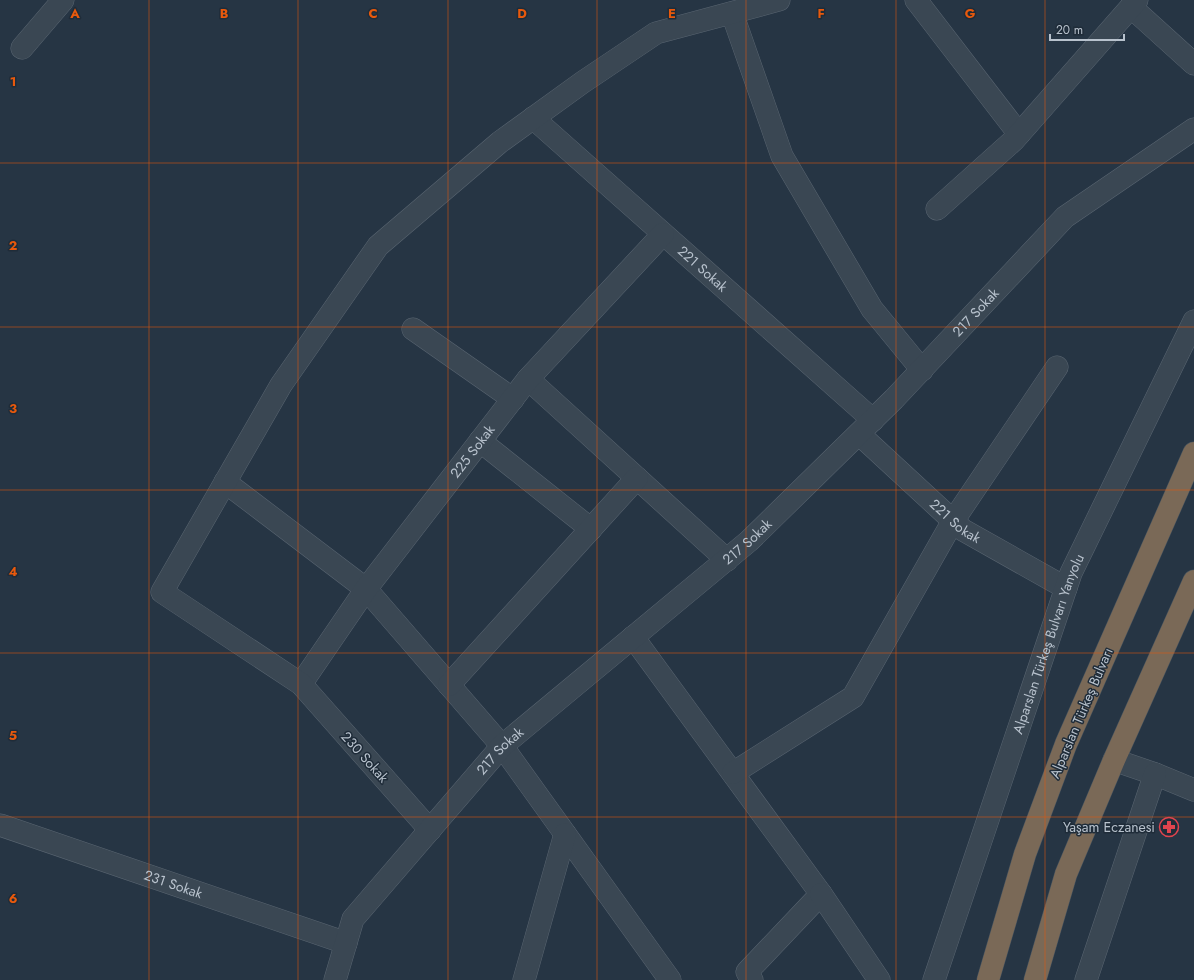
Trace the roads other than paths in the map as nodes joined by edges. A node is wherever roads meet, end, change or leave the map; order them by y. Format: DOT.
graph roads {
  1 [pos="63,0"];
  2 [pos="779,0"];
  3 [pos="916,0"];
  4 [pos="1134,3"];
  5 [pos="732,13"];
  6 [pos="22,48"];
  7 [pos="1194,64"];
  8 [pos="533,118"];
  9 [pos="1194,129"];
  10 [pos="1019,134"];
  11 [pos="937,209"];
  12 [pos="663,234"];
  13 [pos="1194,321"];
  14 [pos="413,329"];
  15 [pos="1056,367"];
  16 [pos="922,370"];
  17 [pos="528,379"];
  18 [pos="513,398"];
  19 [pos="866,427"];
  20 [pos="480,441"];
  21 [pos="1194,453"];
  22 [pos="637,478"];
  23 [pos="225,482"];
  24 [pos="953,521"];
  25 [pos="590,529"];
  26 [pos="726,560"];
  27 [pos="1194,581"];
  28 [pos="1066,588"];
  29 [pos="366,589"];
  30 [pos="633,637"];
  31 [pos="300,684"];
  32 [pos="449,685"];
  33 [pos="502,746"];
  34 [pos="1114,760"];
  35 [pos="733,773"];
  36 [pos="1155,774"];
  37 [pos="1194,790"];
  38 [pos="0,825"];
  39 [pos="430,830"];
  40 [pos="565,834"];
  41 [pos="821,894"];
  42 [pos="346,943"];
  43 [pos="336,980"];
  44 [pos="524,980"];
  45 [pos="670,980"];
  46 [pos="752,980"];
  47 [pos="879,980"];
  48 [pos="934,980"];
  49 [pos="988,980"];
  50 [pos="1035,980"];
  51 [pos="1086,980"];
  1 -- 6 [label="street"];
  2 -- 5 [label="street"];
  3 -- 10 [label="street"];
  4 -- 7 [label="street"];
  4 -- 10 [label="street"];
  5 -- 8 [label="street"];
  5 -- 16 [label="street"];
  8 -- 12 [label="street, 221 Sokak"];
  8 -- 23 [label="street"];
  9 -- 16 [label="street, 217 Sokak"];
  10 -- 11 [label="street"];
  12 -- 17 [label="street, 225 Sokak"];
  12 -- 19 [label="street, 221 Sokak"];
  13 -- 28 [label="street, Alparslan Türkeş Bulvarı Yanyolu"];
  14 -- 18 [label="street"];
  15 -- 24 [label="street"];
  16 -- 19 [label="street, 217 Sokak"];
  17 -- 18 [label="street, 225 Sokak"];
  17 -- 22 [label="street"];
  18 -- 20 [label="street, 225 Sokak"];
  19 -- 24 [label="street, 221 Sokak"];
  19 -- 26 [label="street, 217 Sokak"];
  20 -- 25 [label="street"];
  20 -- 29 [label="street, 225 Sokak"];
  21 -- 49 [label="highway, Alparslan Türkeş Bulvarı"];
  22 -- 25 [label="street"];
  22 -- 26 [label="street"];
  23 -- 29 [label="street"];
  23 -- 31 [label="street, 230 Sokak"];
  24 -- 28 [label="street, 221 Sokak"];
  24 -- 35 [label="street"];
  25 -- 32 [label="street"];
  26 -- 30 [label="street, 217 Sokak"];
  27 -- 34 [label="highway"];
  28 -- 48 [label="street, Alparslan Türkeş Bulvarı Yanyolu"];
  29 -- 31 [label="street, 225 Sokak"];
  29 -- 32 [label="street"];
  30 -- 33 [label="street, 217 Sokak"];
  30 -- 35 [label="street"];
  31 -- 39 [label="street, 230 Sokak"];
  32 -- 33 [label="street"];
  33 -- 39 [label="street, 217 Sokak"];
  33 -- 40 [label="street"];
  34 -- 36 [label="street"];
  34 -- 50 [label="highway"];
  35 -- 41 [label="street"];
  36 -- 37 [label="street"];
  36 -- 51 [label="street"];
  38 -- 42 [label="street, 231 Sokak"];
  39 -- 42 [label="street, 217 Sokak"];
  40 -- 44 [label="street"];
  40 -- 45 [label="street"];
  41 -- 46 [label="street"];
  41 -- 47 [label="street"];
  42 -- 43 [label="street, 217 Sokak"];
}
